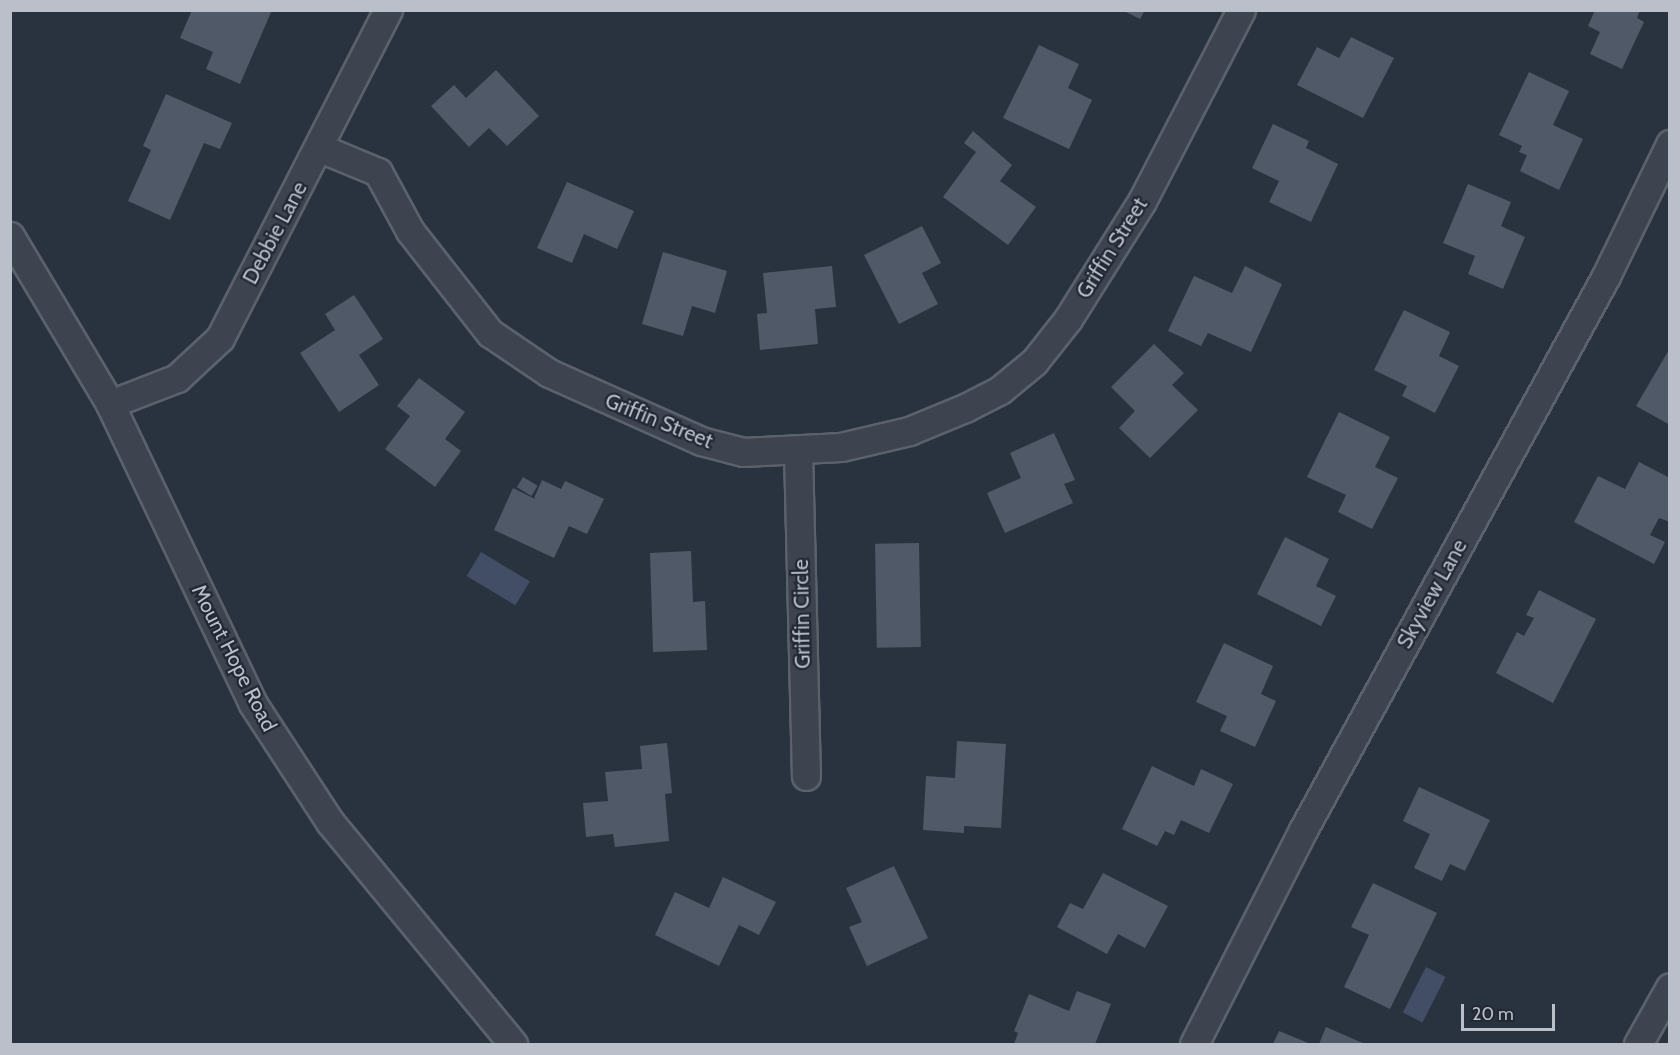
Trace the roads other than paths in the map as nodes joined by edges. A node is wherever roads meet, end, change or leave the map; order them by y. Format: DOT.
graph roads {
  1 [pos="388,10"];
  2 [pos="1240,10"];
  3 [pos="1670,144"];
  4 [pos="320,148"];
  5 [pos="10,236"];
  6 [pos="110,404"];
  7 [pos="798,451"];
  8 [pos="806,776"];
  9 [pos="1670,987"];
  10 [pos="513,1044"];
  11 [pos="1194,1044"];
  12 [pos="1638,1044"];
  1 -- 4 [label="street, Debbie Lane"];
  2 -- 7 [label="street, Griffin Street"];
  3 -- 11 [label="street, Skyview Lane"];
  4 -- 6 [label="street, Debbie Lane"];
  4 -- 7 [label="street, Griffin Street"];
  5 -- 6 [label="street, Mount Hope Road"];
  6 -- 10 [label="street, Mount Hope Road"];
  7 -- 8 [label="street, Griffin Circle"];
  9 -- 12 [label="street"];
}
